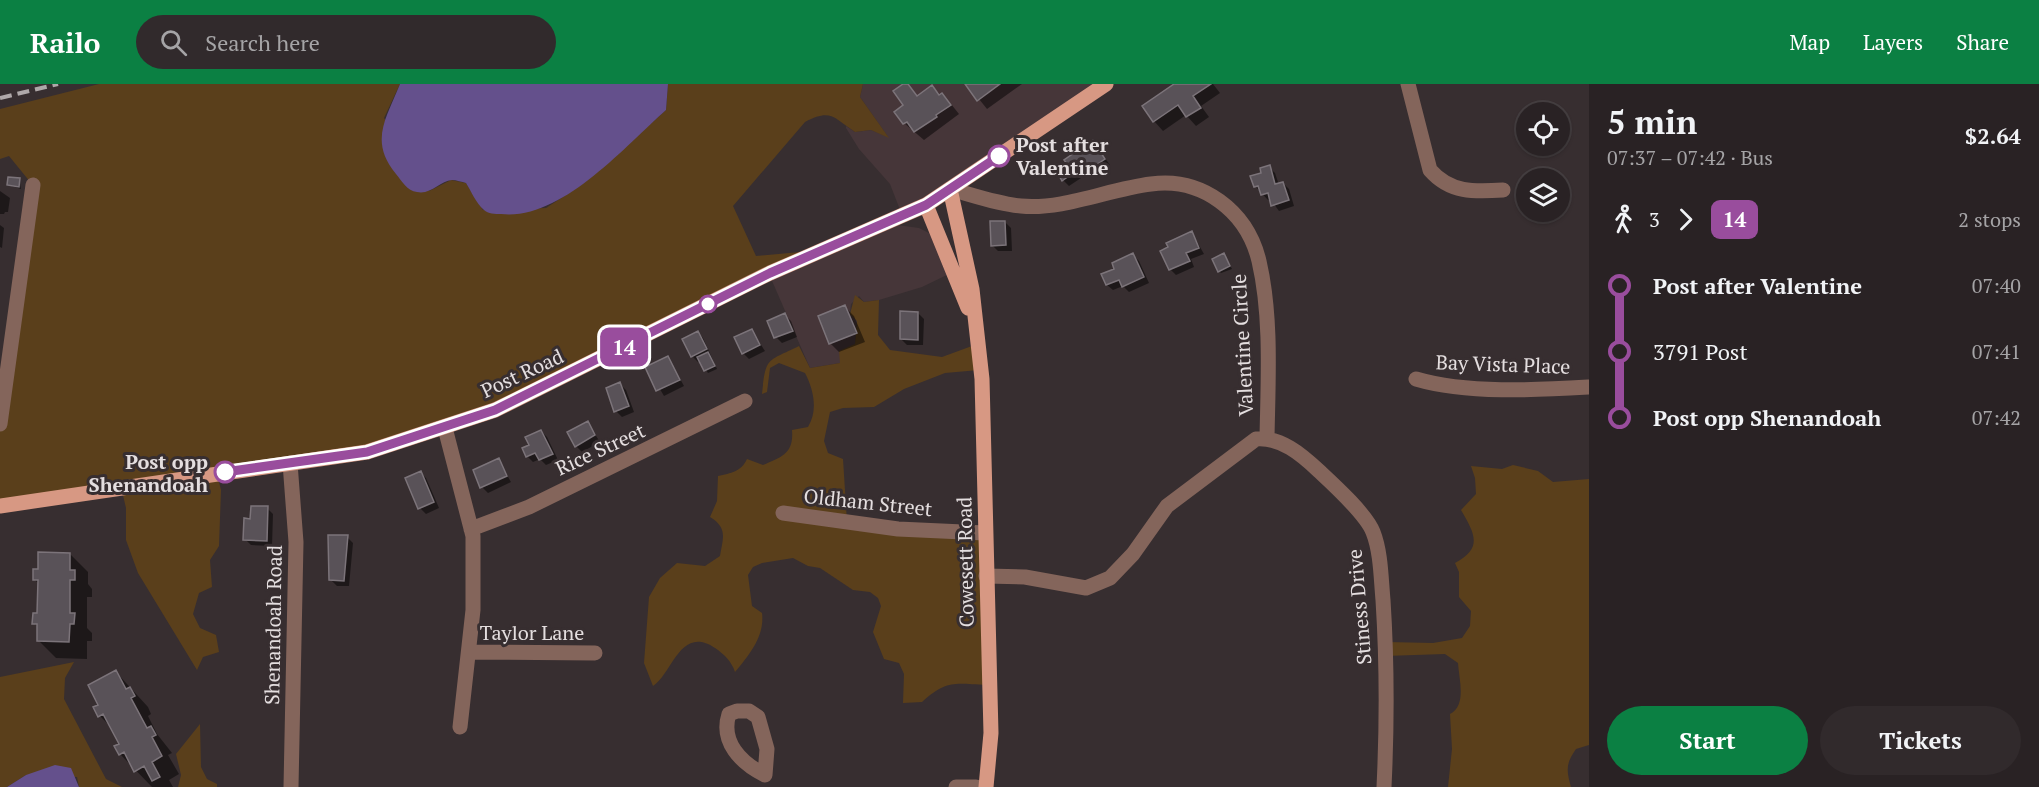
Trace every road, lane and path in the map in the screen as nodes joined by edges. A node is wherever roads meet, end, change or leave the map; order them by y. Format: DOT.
graph roads {
  1 [pos="1106,84"];
  2 [pos="1408,84"];
  3 [pos="33,184"];
  4 [pos="950,189"];
  5 [pos="1503,190"];
  6 [pos="926,205"];
  7 [pos="978,336"];
  8 [pos="1416,379"];
  9 [pos="1589,387"];
  10 [pos="746,401"];
  11 [pos="0,424"];
  12 [pos="445,428"];
  13 [pos="1267,438"];
  14 [pos="290,463"];
  15 [pos="0,506"];
  16 [pos="783,513"];
  17 [pos="471,529"];
  18 [pos="985,533"];
  19 [pos="986,576"];
  20 [pos="470,652"];
  21 [pos="595,653"];
  22 [pos="460,727"];
  23 [pos="291,787"];
  24 [pos="956,787"];
  25 [pos="976,787"];
  26 [pos="986,787"];
  27 [pos="1384,787"];
  1 -- 4 [label="main road, Post Road"];
  2 -- 5 [label="street"];
  3 -- 11 [label="street"];
  4 -- 6 [label="main road, Post Road"];
  4 -- 7 [label="main road, Cowesett Road"];
  4 -- 13 [label="street, Valentine Circle"];
  6 -- 7 [label="main road, Cowesett Road"];
  6 -- 12 [label="main road, Post Road"];
  7 -- 18 [label="main road, Cowesett Road"];
  8 -- 9 [label="street, Bay Vista Place"];
  10 -- 17 [label="street, Rice Street"];
  12 -- 14 [label="main road, Post Road"];
  12 -- 17 [label="street"];
  13 -- 19 [label="street, Valentine Circle"];
  13 -- 27 [label="street, Stiness Drive"];
  14 -- 15 [label="main road, Post Road"];
  14 -- 23 [label="street, Shenandoah Road"];
  16 -- 18 [label="street, Oldham Street"];
  17 -- 20 [label="street"];
  18 -- 19 [label="main road, Cowesett Road"];
  19 -- 26 [label="main road, Cowesett Road"];
  20 -- 21 [label="street, Taylor Lane"];
  20 -- 22 [label="street"];
  24 -- 25 [label="street"];
}
